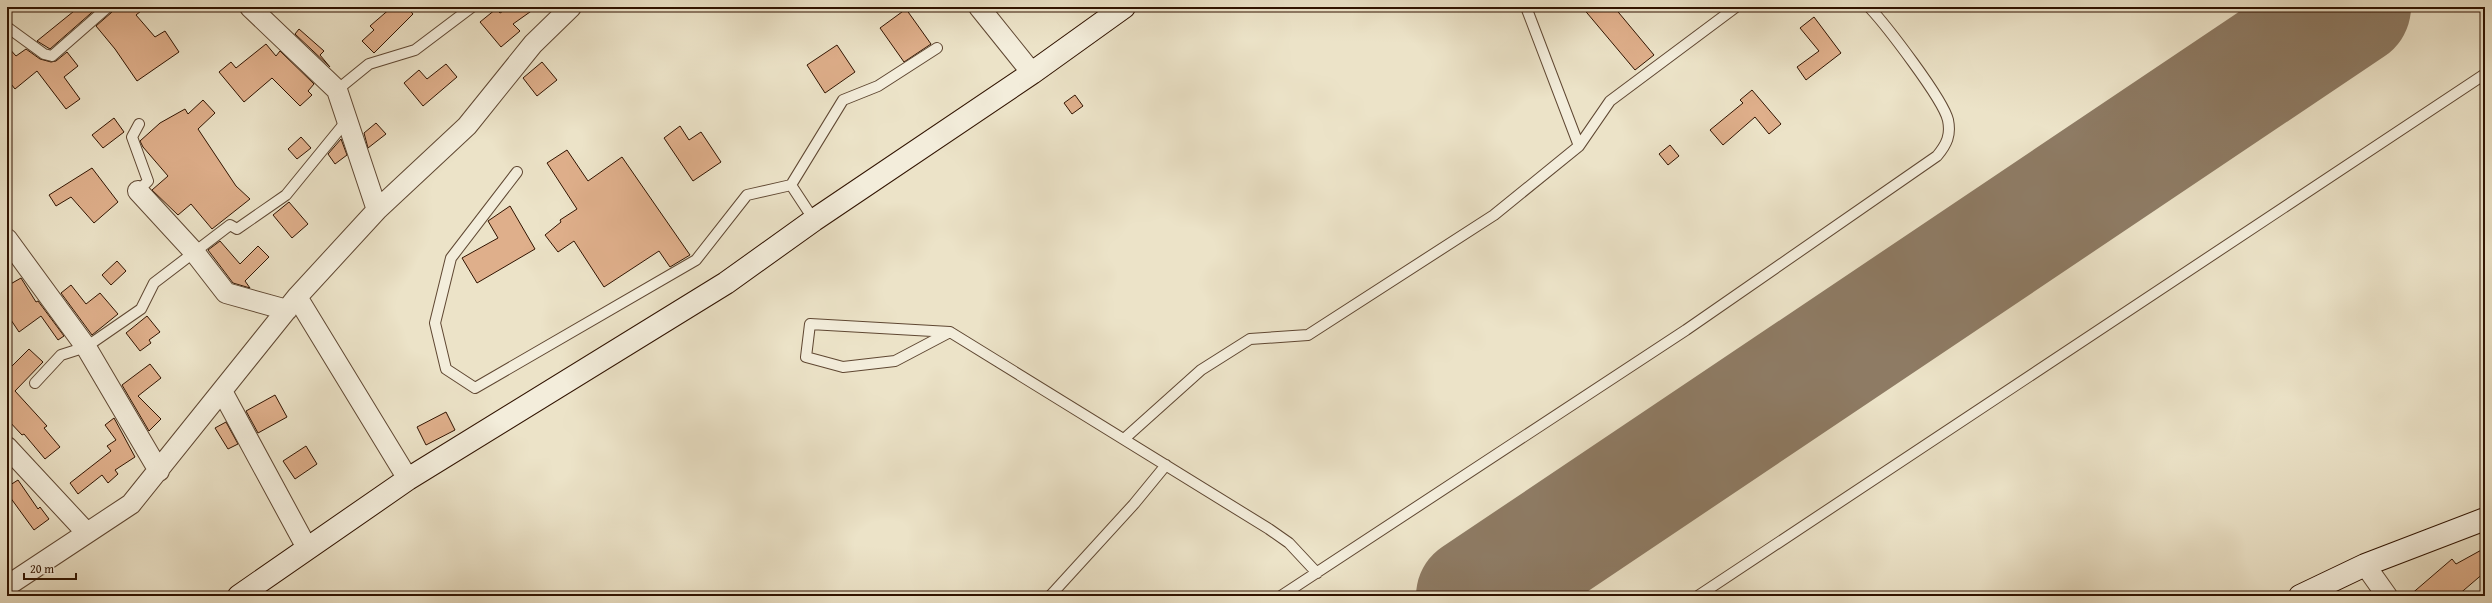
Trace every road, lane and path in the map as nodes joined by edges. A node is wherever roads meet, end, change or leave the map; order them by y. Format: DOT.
graph roads {
  1 [pos="108,7"];
  2 [pos="250,7"];
  3 [pos="472,7"];
  4 [pos="571,7"];
  5 [pos="979,7"];
  6 [pos="1124,7"];
  7 [pos="1526,7"];
  8 [pos="1736,7"];
  9 [pos="1869,7"];
  10 [pos="7,27"];
  11 [pos="937,48"];
  12 [pos="1032,73"];
  13 [pos="2485,74"];
  14 [pos="337,90"];
  15 [pos="348,119"];
  16 [pos="139,124"];
  17 [pos="1579,146"];
  18 [pos="517,172"];
  19 [pos="790,185"];
  20 [pos="138,191"];
  21 [pos="377,210"];
  22 [pos="814,220"];
  23 [pos="7,239"];
  24 [pos="195,253"];
  25 [pos="292,303"];
  26 [pos="950,332"];
  27 [pos="86,347"];
  28 [pos="35,383"];
  29 [pos="223,393"];
  30 [pos="1124,439"];
  31 [pos="7,447"];
  32 [pos="1166,465"];
  33 [pos="159,470"];
  34 [pos="408,479"];
  35 [pos="2485,519"];
  36 [pos="86,532"];
  37 [pos="307,548"];
  38 [pos="2365,565"];
  39 [pos="1317,573"];
  40 [pos="7,586"];
  41 [pos="239,596"];
  42 [pos="1050,596"];
  43 [pos="1281,596"];
  44 [pos="1698,596"];
  45 [pos="2300,596"];
  46 [pos="2387,596"];
  1 -- 10 [label="lane"];
  2 -- 14 [label="street"];
  3 -- 14 [label="lane"];
  4 -- 21 [label="street"];
  5 -- 12 [label="street"];
  6 -- 12 [label="street"];
  7 -- 17 [label="lane"];
  8 -- 17 [label="lane"];
  9 -- 39 [label="lane"];
  11 -- 19 [label="lane"];
  12 -- 22 [label="street"];
  13 -- 44 [label="lane"];
  14 -- 15 [label="street"];
  15 -- 21 [label="street"];
  15 -- 24 [label="lane"];
  16 -- 20 [label="lane"];
  17 -- 30 [label="lane"];
  18 -- 19 [label="lane"];
  19 -- 22 [label="lane"];
  20 -- 24 [label="street"];
  21 -- 25 [label="street"];
  22 -- 34 [label="street"];
  23 -- 27 [label="street"];
  24 -- 25 [label="street"];
  24 -- 27 [label="lane"];
  25 -- 29 [label="street"];
  25 -- 34 [label="street"];
  26 -- 26 [label="lane"];
  26 -- 30 [label="lane"];
  27 -- 28 [label="lane"];
  27 -- 33 [label="street"];
  29 -- 33 [label="street"];
  29 -- 37 [label="street"];
  30 -- 32 [label="lane"];
  31 -- 36 [label="street"];
  32 -- 39 [label="lane"];
  32 -- 42 [label="lane"];
  33 -- 36 [label="street"];
  34 -- 37 [label="street"];
  35 -- 38 [label="street"];
  36 -- 40 [label="street"];
  37 -- 41 [label="street"];
  38 -- 45 [label="street"];
  38 -- 46 [label="street"];
  39 -- 43 [label="lane"];
}
